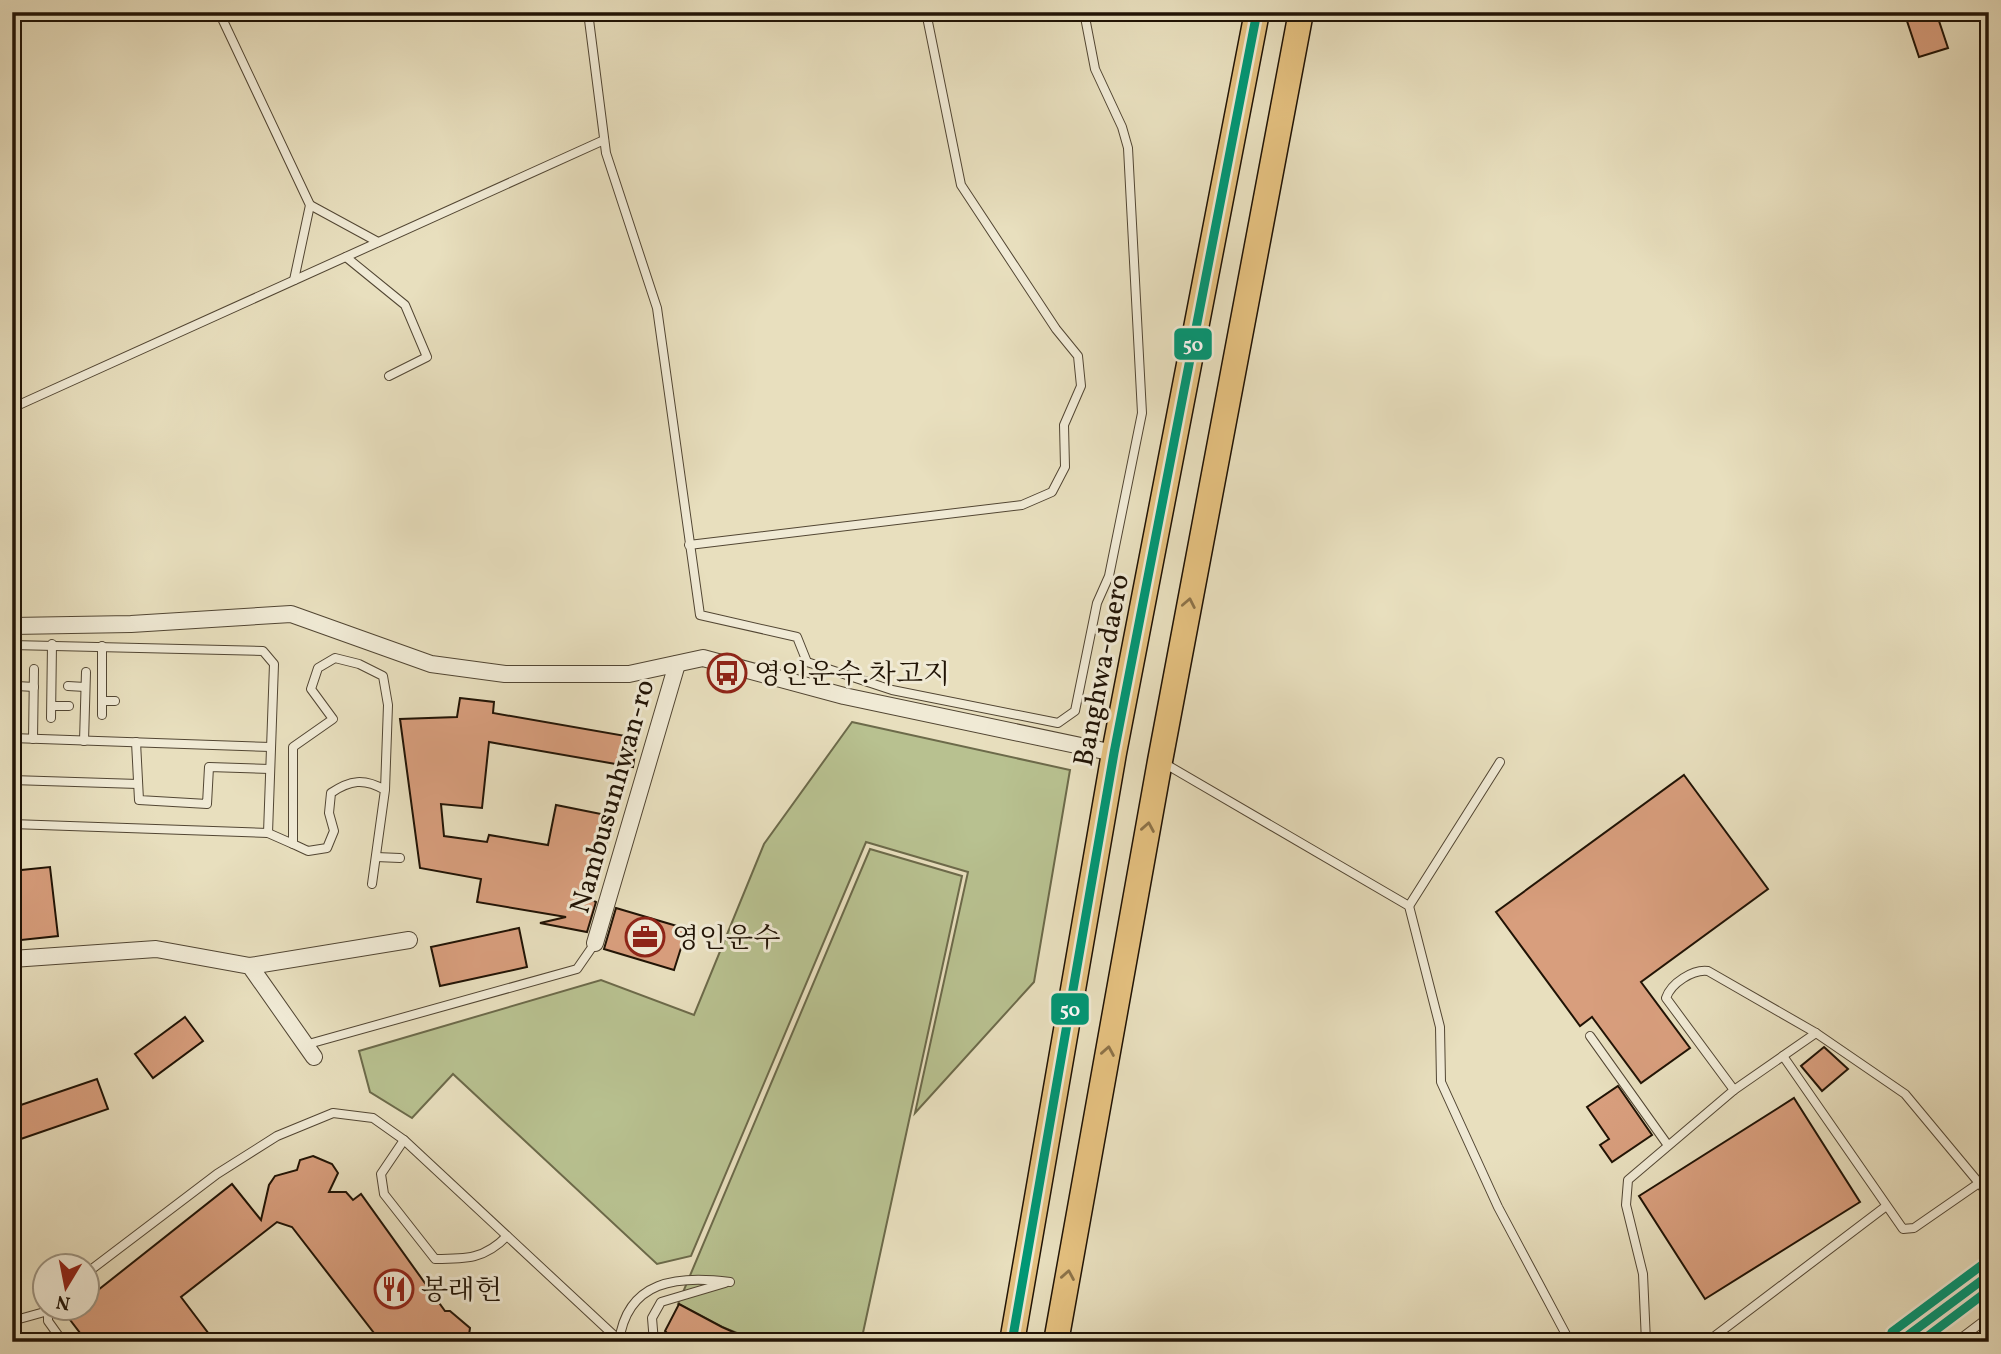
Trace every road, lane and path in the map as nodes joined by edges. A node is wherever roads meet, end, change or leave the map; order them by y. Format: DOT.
graph roads {
  1 [pos="219,12"];
  2 [pos="588,12"];
  3 [pos="926,12"];
  4 [pos="1084,12"];
  5 [pos="1256,12"];
  6 [pos="1301,12"];
  7 [pos="604,139"];
  8 [pos="310,205"];
  9 [pos="378,242"];
  10 [pos="346,257"];
  11 [pos="294,280"];
  12 [pos="389,376"];
  13 [pos="12,408"];
  14 [pos="689,545"];
  15 [pos="12,626"];
  16 [pos="52,644"];
  17 [pos="12,645"];
  18 [pos="102,646"];
  19 [pos="677,664"];
  20 [pos="34,669"];
  21 [pos="86,673"];
  22 [pos="17,686"];
  23 [pos="68,686"];
  24 [pos="34,687"];
  25 [pos="85,687"];
  26 [pos="102,701"];
  27 [pos="115,701"];
  28 [pos="51,706"];
  29 [pos="69,706"];
  30 [pos="102,715"];
  31 [pos="51,718"];
  32 [pos="12,738"];
  33 [pos="33,739"];
  34 [pos="84,741"];
  35 [pos="136,743"];
  36 [pos="271,747"];
  37 [pos="1114,753"];
  38 [pos="1160,761"];
  39 [pos="1500,762"];
  40 [pos="270,769"];
  41 [pos="12,780"];
  42 [pos="138,784"];
  43 [pos="385,790"];
  44 [pos="12,824"];
  45 [pos="268,833"];
  46 [pos="293,844"];
  47 [pos="376,857"];
  48 [pos="400,858"];
  49 [pos="372,884"];
  50 [pos="1409,906"];
  51 [pos="409,940"];
  52 [pos="595,943"];
  53 [pos="12,959"];
  54 [pos="250,966"];
  55 [pos="1816,1033"];
  56 [pos="1590,1036"];
  57 [pos="309,1051"];
  58 [pos="1783,1056"];
  59 [pos="1734,1090"];
  60 [pos="404,1140"];
  61 [pos="1667,1144"];
  62 [pos="1979,1183"];
  63 [pos="1989,1195"];
  64 [pos="1885,1207"];
  65 [pos="507,1236"];
  66 [pos="102,1261"];
  67 [pos="1989,1275"];
  68 [pos="32,1315"];
  69 [pos="1989,1317"];
  70 [pos="12,1321"];
  71 [pos="49,1322"];
  72 [pos="653,1340"];
  73 [pos="620,1341"];
  74 [pos="63,1342"];
  75 [pos="1012,1342"];
  76 [pos="1056,1342"];
  77 [pos="1570,1342"];
  78 [pos="1646,1342"];
  79 [pos="1707,1342"];
  80 [pos="1899,1342"];
  81 [pos="1956,1342"];
  1 -- 8 [label="lane"];
  2 -- 7 [label="lane"];
  3 -- 14 [label="lane"];
  4 -- 14 [label="lane"];
  5 -- 37 [label="main road, Banghwa-daero"];
  38 -- 6 [label="main road, one-way"];
  7 -- 9 [label="lane"];
  7 -- 14 [label="lane"];
  8 -- 9 [label="lane"];
  8 -- 11 [label="lane"];
  9 -- 10 [label="lane"];
  10 -- 11 [label="lane"];
  10 -- 12 [label="lane"];
  11 -- 13 [label="lane"];
  15 -- 19 [label="street, Nambusunhwan-ro"];
  16 -- 17 [label="lane"];
  16 -- 18 [label="lane"];
  16 -- 28 [label="lane"];
  18 -- 26 [label="lane"];
  18 -- 36 [label="lane"];
  19 -- 37 [label="street, Nambusunhwan-ro"];
  19 -- 52 [label="street, Nambusunhwan-ro"];
  20 -- 24 [label="lane"];
  21 -- 25 [label="lane"];
  22 -- 24 [label="lane"];
  23 -- 25 [label="lane"];
  24 -- 33 [label="lane"];
  25 -- 34 [label="lane"];
  26 -- 27 [label="lane"];
  26 -- 30 [label="lane"];
  28 -- 29 [label="lane"];
  28 -- 31 [label="lane"];
  32 -- 33 [label="lane"];
  33 -- 34 [label="lane"];
  34 -- 35 [label="lane"];
  35 -- 36 [label="lane"];
  35 -- 42 [label="lane"];
  36 -- 40 [label="lane"];
  37 -- 75 [label="main road, Banghwa-daero"];
  38 -- 50 [label="lane"];
  76 -- 38 [label="main road, one-way"];
  39 -- 50 [label="lane"];
  40 -- 42 [label="lane"];
  40 -- 45 [label="lane"];
  41 -- 42 [label="lane"];
  43 -- 46 [label="lane"];
  43 -- 46 [label="lane"];
  43 -- 47 [label="lane"];
  44 -- 45 [label="lane"];
  45 -- 46 [label="lane"];
  47 -- 48 [label="lane"];
  47 -- 49 [label="lane"];
  50 -- 77 [label="lane"];
  51 -- 54 [label="street"];
  52 -- 57 [label="lane"];
  53 -- 54 [label="street"];
  54 -- 57 [label="street"];
  55 -- 58 [label="lane"];
  55 -- 59 [label="lane"];
  55 -- 62 [label="lane"];
  56 -- 61 [label="lane"];
  58 -- 59 [label="lane"];
  58 -- 64 [label="lane"];
  59 -- 61 [label="lane"];
  60 -- 65 [label="lane"];
  60 -- 65 [label="lane"];
  60 -- 66 [label="lane"];
  61 -- 78 [label="lane"];
  62 -- 63 [label="lane"];
  62 -- 64 [label="lane"];
  64 -- 79 [label="lane"];
  65 -- 73 [label="lane"];
  67 -- 80 [label="main road"];
  68 -- 70 [label="lane"];
  69 -- 81 [label="lane"];
  71 -- 74 [label="lane"];
  72 -- 73 [label="lane"];
  72 -- 73 [label="lane"];
}
